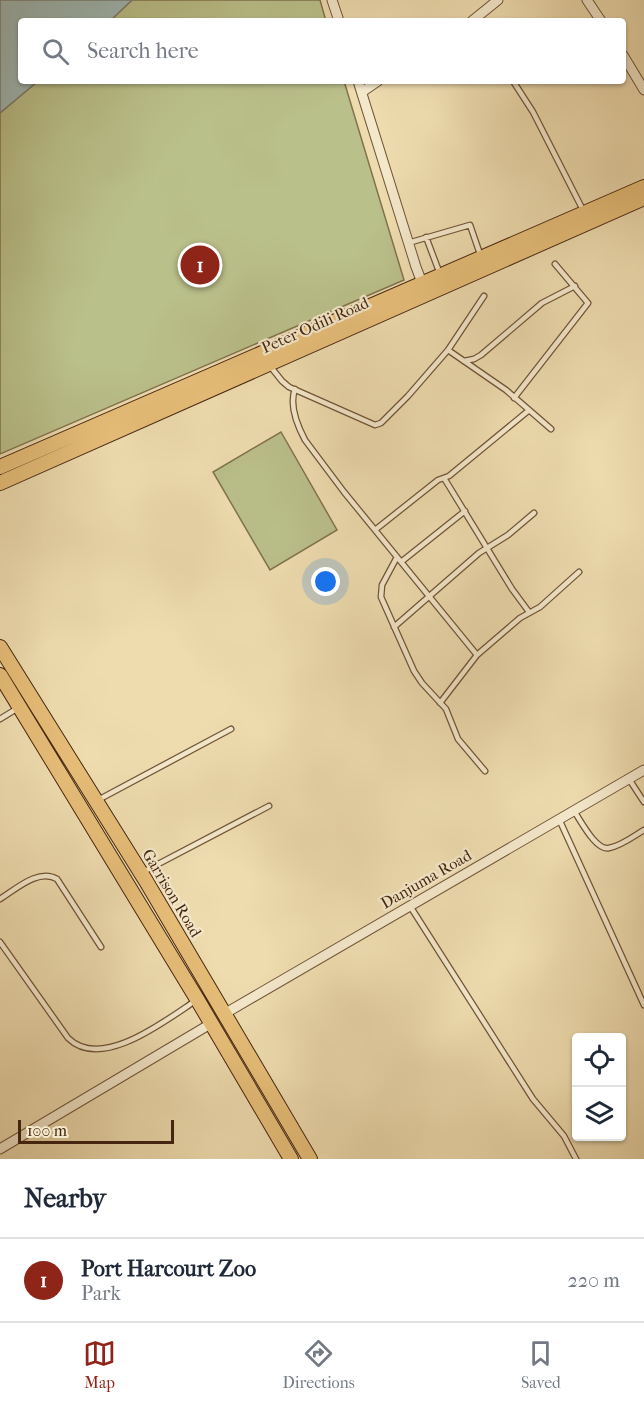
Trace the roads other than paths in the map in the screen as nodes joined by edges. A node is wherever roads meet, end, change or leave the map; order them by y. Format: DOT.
graph roads {
  1 [pos="332,0"];
  2 [pos="498,0"];
  3 [pos="588,0"];
  4 [pos="338,18"];
  5 [pos="476,18"];
  6 [pos="599,18"];
  7 [pos="626,60"];
  8 [pos="359,84"];
  9 [pos="374,84"];
  10 [pos="515,84"];
  11 [pos="644,90"];
  12 [pos="362,92"];
  13 [pos="644,187"];
  14 [pos="644,198"];
  15 [pos="584,212"];
  16 [pos="426,237"];
  17 [pos="408,243"];
  18 [pos="482,257"];
  19 [pos="555,264"];
  20 [pos="441,275"];
  21 [pos="575,286"];
  22 [pos="424,288"];
  23 [pos="484,296"];
  24 [pos="448,350"];
  25 [pos="464,361"];
  26 [pos="268,364"];
  27 [pos="295,389"];
  28 [pos="514,398"];
  29 [pos="528,411"];
  30 [pos="551,429"];
  31 [pos="0,467"];
  32 [pos="444,478"];
  33 [pos="0,483"];
  34 [pos="465,511"];
  35 [pos="534,513"];
  36 [pos="375,530"];
  37 [pos="486,548"];
  38 [pos="397,557"];
  39 [pos="402,562"];
  40 [pos="579,572"];
  41 [pos="429,597"];
  42 [pos="529,612"];
  43 [pos="394,627"];
  44 [pos="0,647"];
  45 [pos="477,655"];
  46 [pos="0,675"];
  47 [pos="440,702"];
  48 [pos="19,707"];
  49 [pos="0,718"];
  50 [pos="231,729"];
  51 [pos="644,770"];
  52 [pos="484,771"];
  53 [pos="629,779"];
  54 [pos="96,801"];
  55 [pos="644,802"];
  56 [pos="269,806"];
  57 [pos="574,811"];
  58 [pos="559,819"];
  59 [pos="644,830"];
  60 [pos="141,873"];
  61 [pos="0,899"];
  62 [pos="409,906"];
  63 [pos="0,942"];
  64 [pos="101,947"];
  65 [pos="197,999"];
  66 [pos="644,1005"];
  67 [pos="224,1014"];
  68 [pos="212,1023"];
  69 [pos="0,1149"];
  70 [pos="291,1159"];
  71 [pos="310,1159"];
  72 [pos="576,1159"];
  1 -- 4 [label="street"];
  2 -- 5 [label="street"];
  3 -- 6 [label="street"];
  7 -- 11 [label="street"];
  8 -- 12 [label="street"];
  9 -- 12 [label="street"];
  10 -- 15 [label="lane"];
  12 -- 17 [label="street"];
  13 -- 15 [label="main road, Peter Odili Road"];
  14 -- 22 [label="main road, Peter Odili Road"];
  15 -- 18 [label="main road, Peter Odili Road"];
  16 -- 17 [label="lane"];
  16 -- 18 [label="lane"];
  16 -- 20 [label="lane"];
  17 -- 22 [label="street"];
  18 -- 20 [label="main road, Peter Odili Road"];
  19 -- 21 [label="lane"];
  20 -- 22 [label="main road, Peter Odili Road"];
  21 -- 25 [label="lane"];
  21 -- 28 [label="lane"];
  22 -- 26 [label="main road, Peter Odili Road"];
  22 -- 31 [label="main road, Peter Odili Road"];
  23 -- 24 [label="lane"];
  24 -- 25 [label="lane"];
  24 -- 27 [label="lane"];
  25 -- 28 [label="lane"];
  26 -- 27 [label="lane"];
  26 -- 33 [label="main road, Peter Odili Road"];
  27 -- 36 [label="lane"];
  28 -- 29 [label="lane"];
  29 -- 30 [label="lane"];
  29 -- 32 [label="lane"];
  32 -- 34 [label="lane"];
  32 -- 36 [label="lane"];
  34 -- 37 [label="lane"];
  34 -- 39 [label="lane"];
  35 -- 37 [label="lane"];
  36 -- 38 [label="lane"];
  37 -- 41 [label="lane"];
  37 -- 42 [label="lane"];
  38 -- 39 [label="lane"];
  38 -- 43 [label="lane"];
  39 -- 41 [label="lane"];
  40 -- 42 [label="lane"];
  41 -- 43 [label="lane"];
  41 -- 45 [label="lane"];
  42 -- 45 [label="lane"];
  43 -- 47 [label="lane"];
  44 -- 54 [label="main road, Garrison Road"];
  45 -- 47 [label="lane"];
  46 -- 48 [label="main road, Garrison Road"];
  47 -- 52 [label="lane"];
  48 -- 49 [label="lane"];
  48 -- 65 [label="main road, Garrison Road"];
  50 -- 54 [label="lane"];
  51 -- 53 [label="street, Danjuma Road"];
  53 -- 55 [label="lane"];
  53 -- 57 [label="street, Danjuma Road"];
  54 -- 60 [label="main road, Garrison Road"];
  56 -- 60 [label="lane"];
  57 -- 58 [label="street, Danjuma Road"];
  57 -- 59 [label="lane"];
  58 -- 62 [label="street, Danjuma Road"];
  58 -- 66 [label="lane"];
  60 -- 67 [label="main road, Garrison Road"];
  61 -- 64 [label="lane"];
  62 -- 67 [label="street, Danjuma Road"];
  62 -- 72 [label="lane"];
  63 -- 65 [label="lane"];
  65 -- 68 [label="main road, Garrison Road"];
  67 -- 71 [label="main road, Garrison Road"];
  68 -- 69 [label="street"];
  68 -- 70 [label="main road, Garrison Road"];
}
